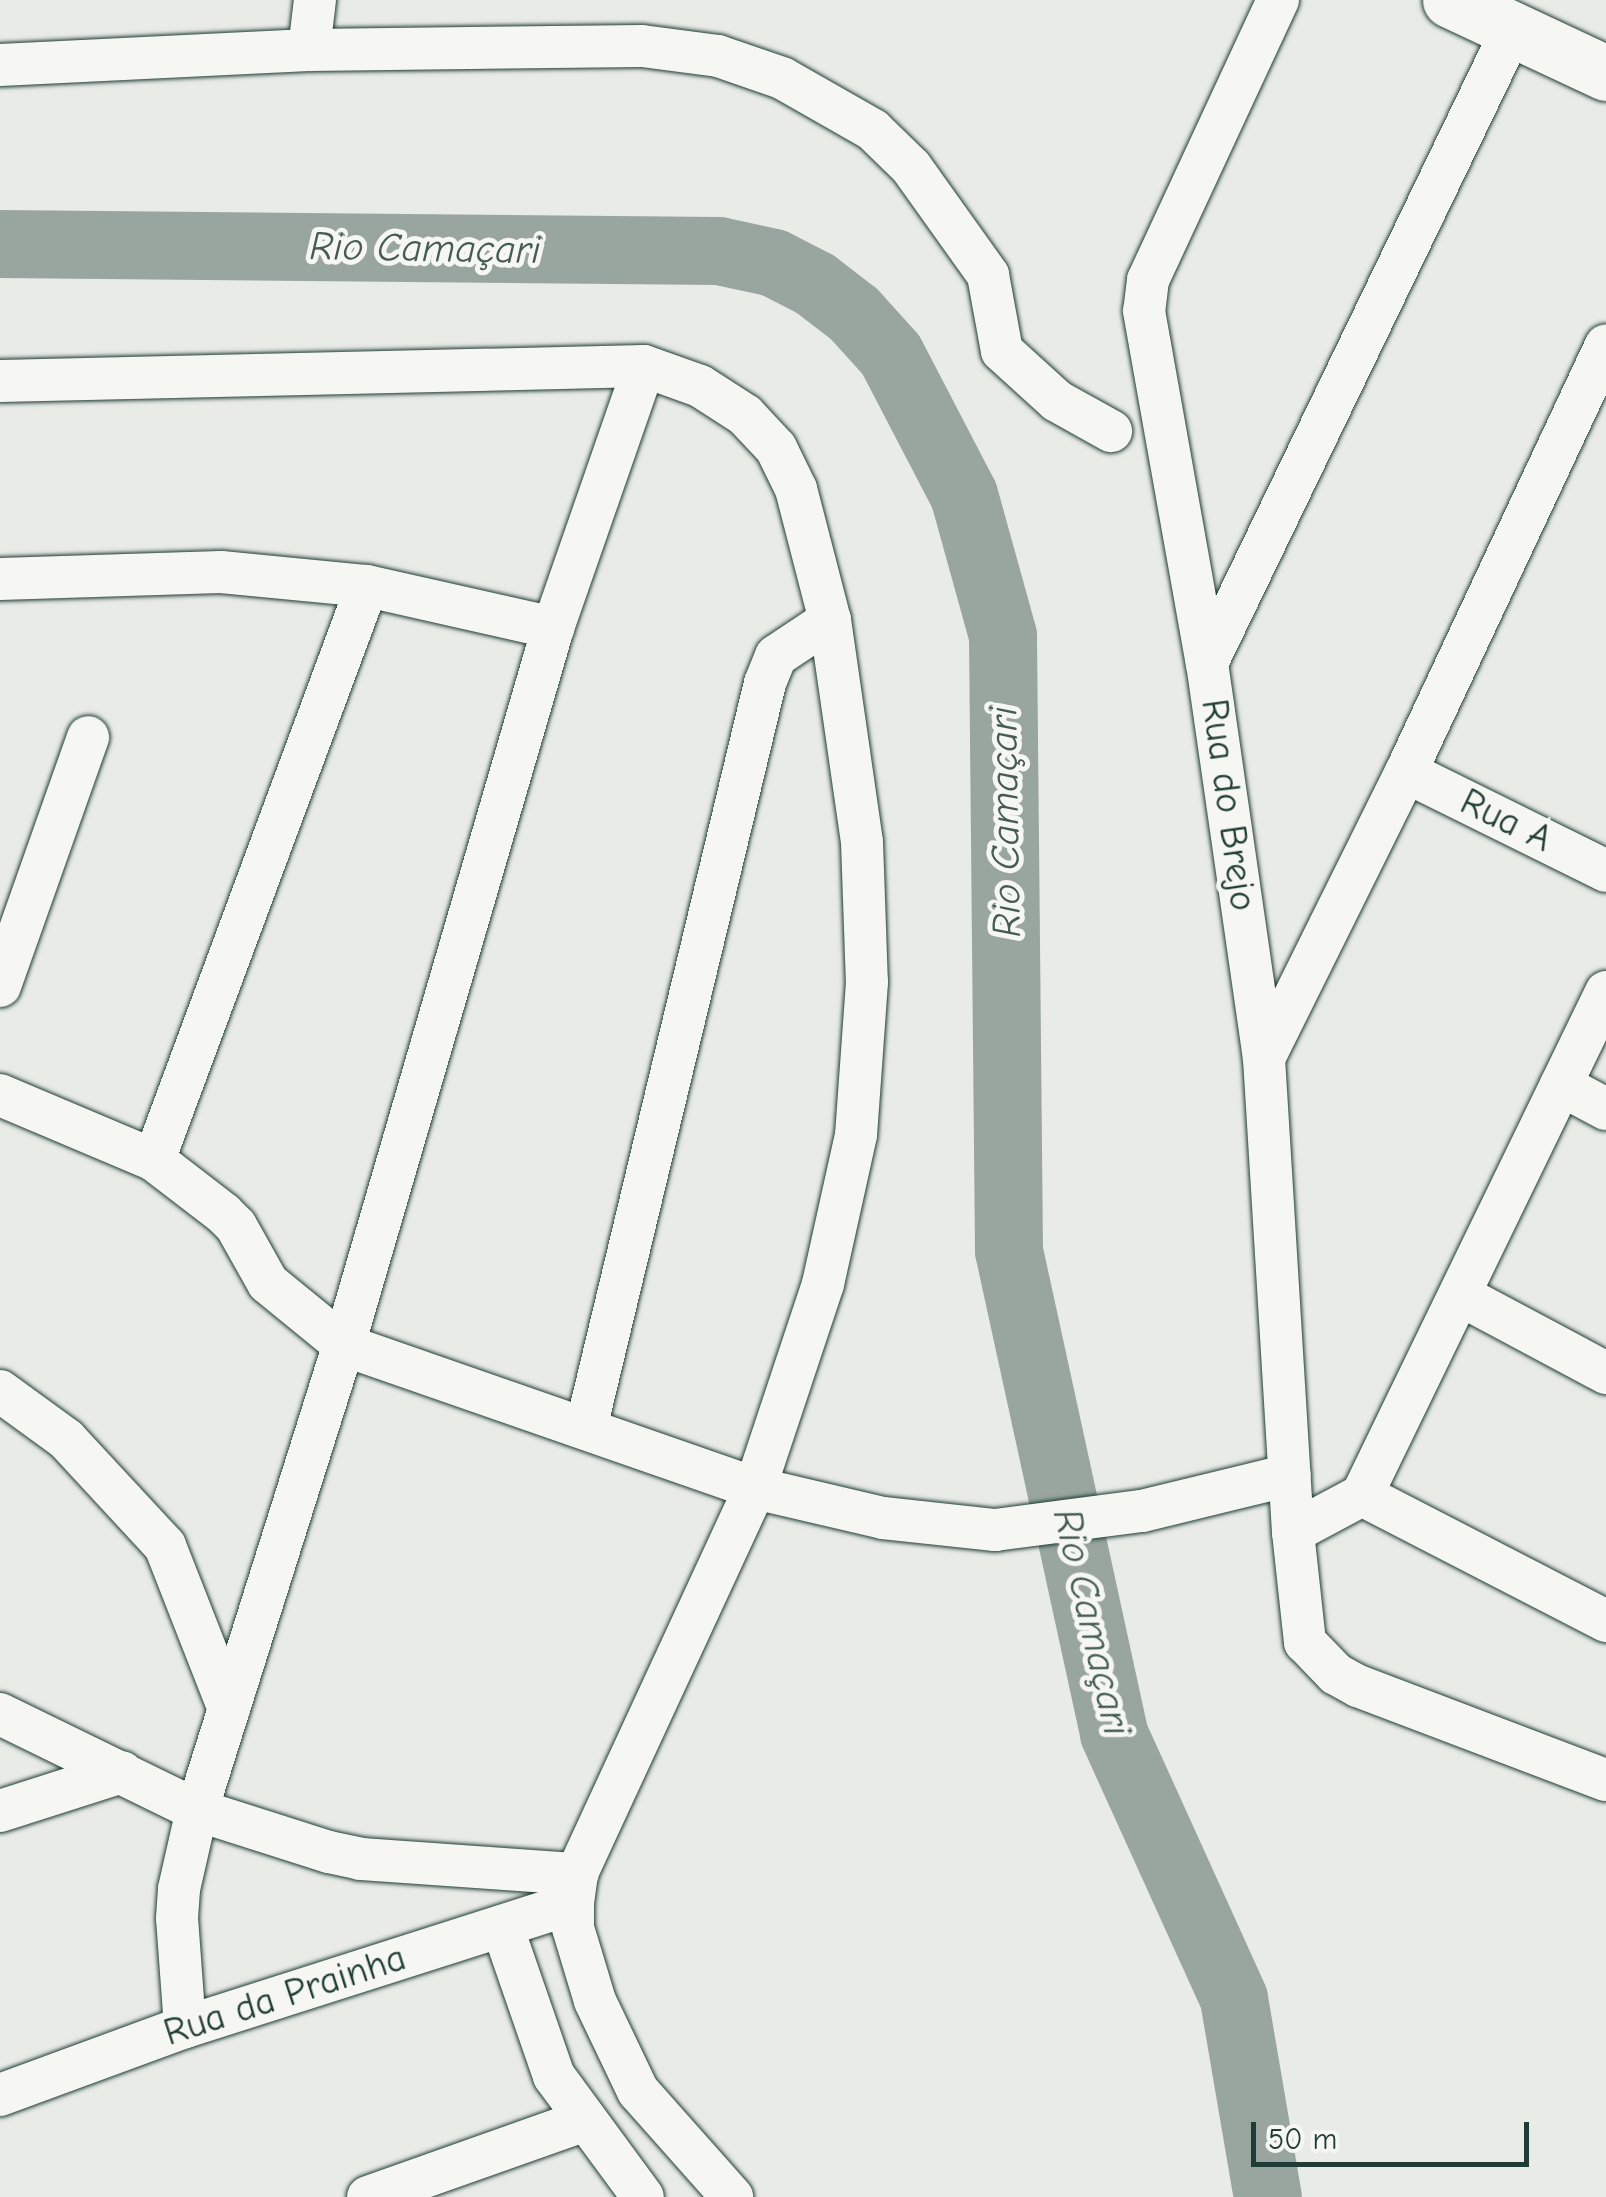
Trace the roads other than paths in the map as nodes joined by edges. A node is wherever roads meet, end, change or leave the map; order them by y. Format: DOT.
graph roads {
  1 [pos="315,0"];
  2 [pos="1278,0"];
  3 [pos="1450,0"];
  4 [pos="1512,30"];
  5 [pos="309,50"];
  6 [pos="0,66"];
  7 [pos="1606,73"];
  8 [pos="1606,346"];
  9 [pos="644,366"];
  10 [pos="0,382"];
  11 [pos="1110,430"];
  12 [pos="0,579"];
  13 [pos="368,586"];
  14 [pos="830,620"];
  15 [pos="554,628"];
  16 [pos="1208,663"];
  17 [pos="88,738"];
  18 [pos="1406,772"];
  19 [pos="1606,870"];
  20 [pos="0,986"];
  21 [pos="1606,992"];
  22 [pos="1264,1058"];
  23 [pos="1562,1085"];
  24 [pos="0,1095"];
  25 [pos="1606,1110"];
  26 [pos="154,1160"];
  27 [pos="1460,1296"];
  28 [pos="344,1345"];
  29 [pos="1606,1373"];
  30 [pos="0,1392"];
  31 [pos="586,1428"];
  32 [pos="1290,1475"];
  33 [pos="755,1488"];
  34 [pos="1362,1494"];
  35 [pos="1293,1532"];
  36 [pos="1606,1622"];
  37 [pos="229,1709"];
  38 [pos="0,1714"];
  39 [pos="122,1772"];
  40 [pos="1606,1780"];
  41 [pos="197,1810"];
  42 [pos="0,1811"];
  43 [pos="575,1888"];
  44 [pos="502,1926"];
  45 [pos="185,2027"];
  46 [pos="0,2095"];
  47 [pos="586,2120"];
  48 [pos="368,2197"];
  49 [pos="643,2197"];
  50 [pos="732,2197"];
  1 -- 5 [label="street"];
  2 -- 16 [label="street, Rua do Brejo"];
  3 -- 4 [label="street"];
  4 -- 7 [label="street"];
  4 -- 16 [label="street"];
  5 -- 6 [label="street"];
  5 -- 11 [label="street"];
  8 -- 18 [label="street"];
  9 -- 10 [label="street"];
  9 -- 14 [label="street"];
  9 -- 15 [label="street"];
  12 -- 13 [label="street"];
  13 -- 15 [label="street"];
  13 -- 26 [label="street"];
  14 -- 31 [label="street"];
  14 -- 33 [label="street"];
  15 -- 28 [label="street"];
  16 -- 22 [label="street, Rua do Brejo"];
  17 -- 20 [label="street"];
  18 -- 19 [label="street, Rua A"];
  18 -- 22 [label="street"];
  21 -- 23 [label="street"];
  22 -- 32 [label="street, Rua do Brejo"];
  23 -- 25 [label="street"];
  23 -- 27 [label="street"];
  24 -- 26 [label="street"];
  26 -- 28 [label="street"];
  27 -- 29 [label="street"];
  27 -- 34 [label="street"];
  28 -- 31 [label="street"];
  28 -- 37 [label="street"];
  30 -- 37 [label="street"];
  31 -- 33 [label="street"];
  32 -- 33 [label="street"];
  32 -- 35 [label="street, Rua do Brejo"];
  33 -- 43 [label="street"];
  34 -- 35 [label="street"];
  34 -- 36 [label="street"];
  35 -- 40 [label="street, Rua do Brejo"];
  37 -- 41 [label="street"];
  38 -- 39 [label="street"];
  39 -- 41 [label="street"];
  39 -- 42 [label="street"];
  41 -- 43 [label="street"];
  41 -- 45 [label="street"];
  43 -- 44 [label="street, Rua da Prainha"];
  43 -- 50 [label="street"];
  44 -- 45 [label="street, Rua da Prainha"];
  44 -- 47 [label="street"];
  45 -- 46 [label="street, Rua da Prainha"];
  47 -- 48 [label="street"];
  47 -- 49 [label="street"];
}
